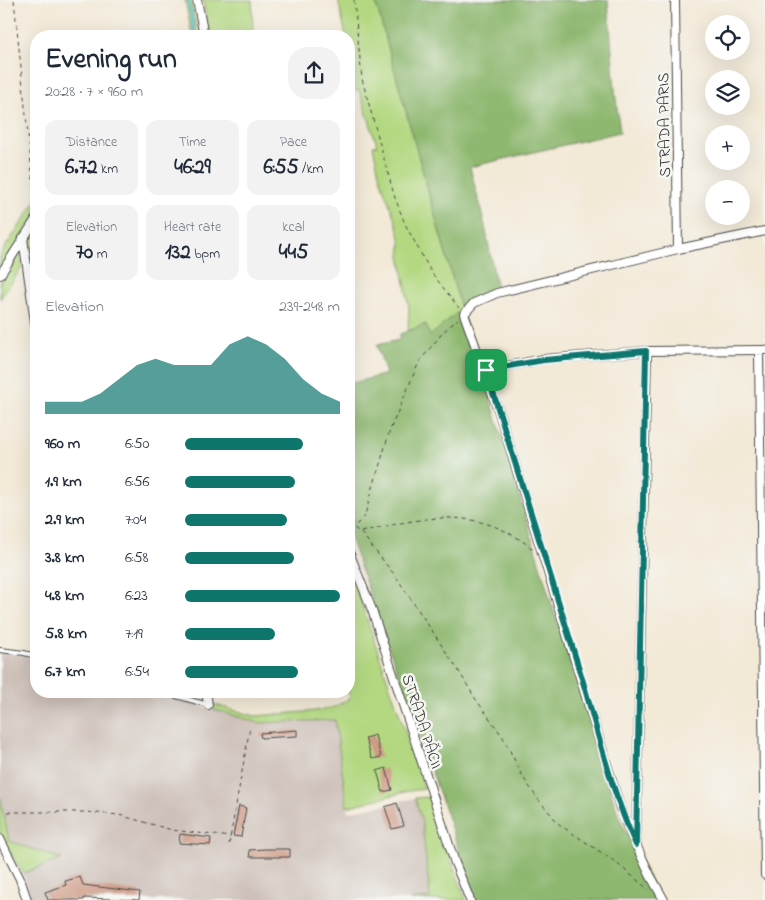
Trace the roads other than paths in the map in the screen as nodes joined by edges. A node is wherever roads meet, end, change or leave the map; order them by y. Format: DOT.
graph roads {
  1 [pos="197,0"];
  2 [pos="675,0"];
  3 [pos="203,30"];
  4 [pos="30,227"];
  5 [pos="765,232"];
  6 [pos="23,238"];
  7 [pos="678,250"];
  8 [pos="0,275"];
  9 [pos="30,287"];
  10 [pos="762,350"];
  11 [pos="646,351"];
  12 [pos="486,370"];
  13 [pos="355,567"];
  14 [pos="0,650"];
  15 [pos="30,654"];
  16 [pos="184,698"];
  17 [pos="207,698"];
  18 [pos="208,705"];
  19 [pos="0,839"];
  20 [pos="636,845"];
  21 [pos="765,875"];
  22 [pos="27,900"];
  23 [pos="470,900"];
  24 [pos="664,900"];
  1 -- 3 [label="street"];
  2 -- 7 [label="street, STRADA PARIS"];
  4 -- 6 [label="street"];
  5 -- 7 [label="street"];
  6 -- 8 [label="street"];
  6 -- 9 [label="street"];
  7 -- 12 [label="street"];
  10 -- 11 [label="street"];
  10 -- 21 [label="street"];
  11 -- 12 [label="street"];
  11 -- 20 [label="street"];
  12 -- 20 [label="street"];
  13 -- 23 [label="street, STRADA PĂCII"];
  14 -- 15 [label="lane"];
  16 -- 18 [label="lane"];
  17 -- 18 [label="street"];
  19 -- 22 [label="street"];
  20 -- 24 [label="street"];
}
